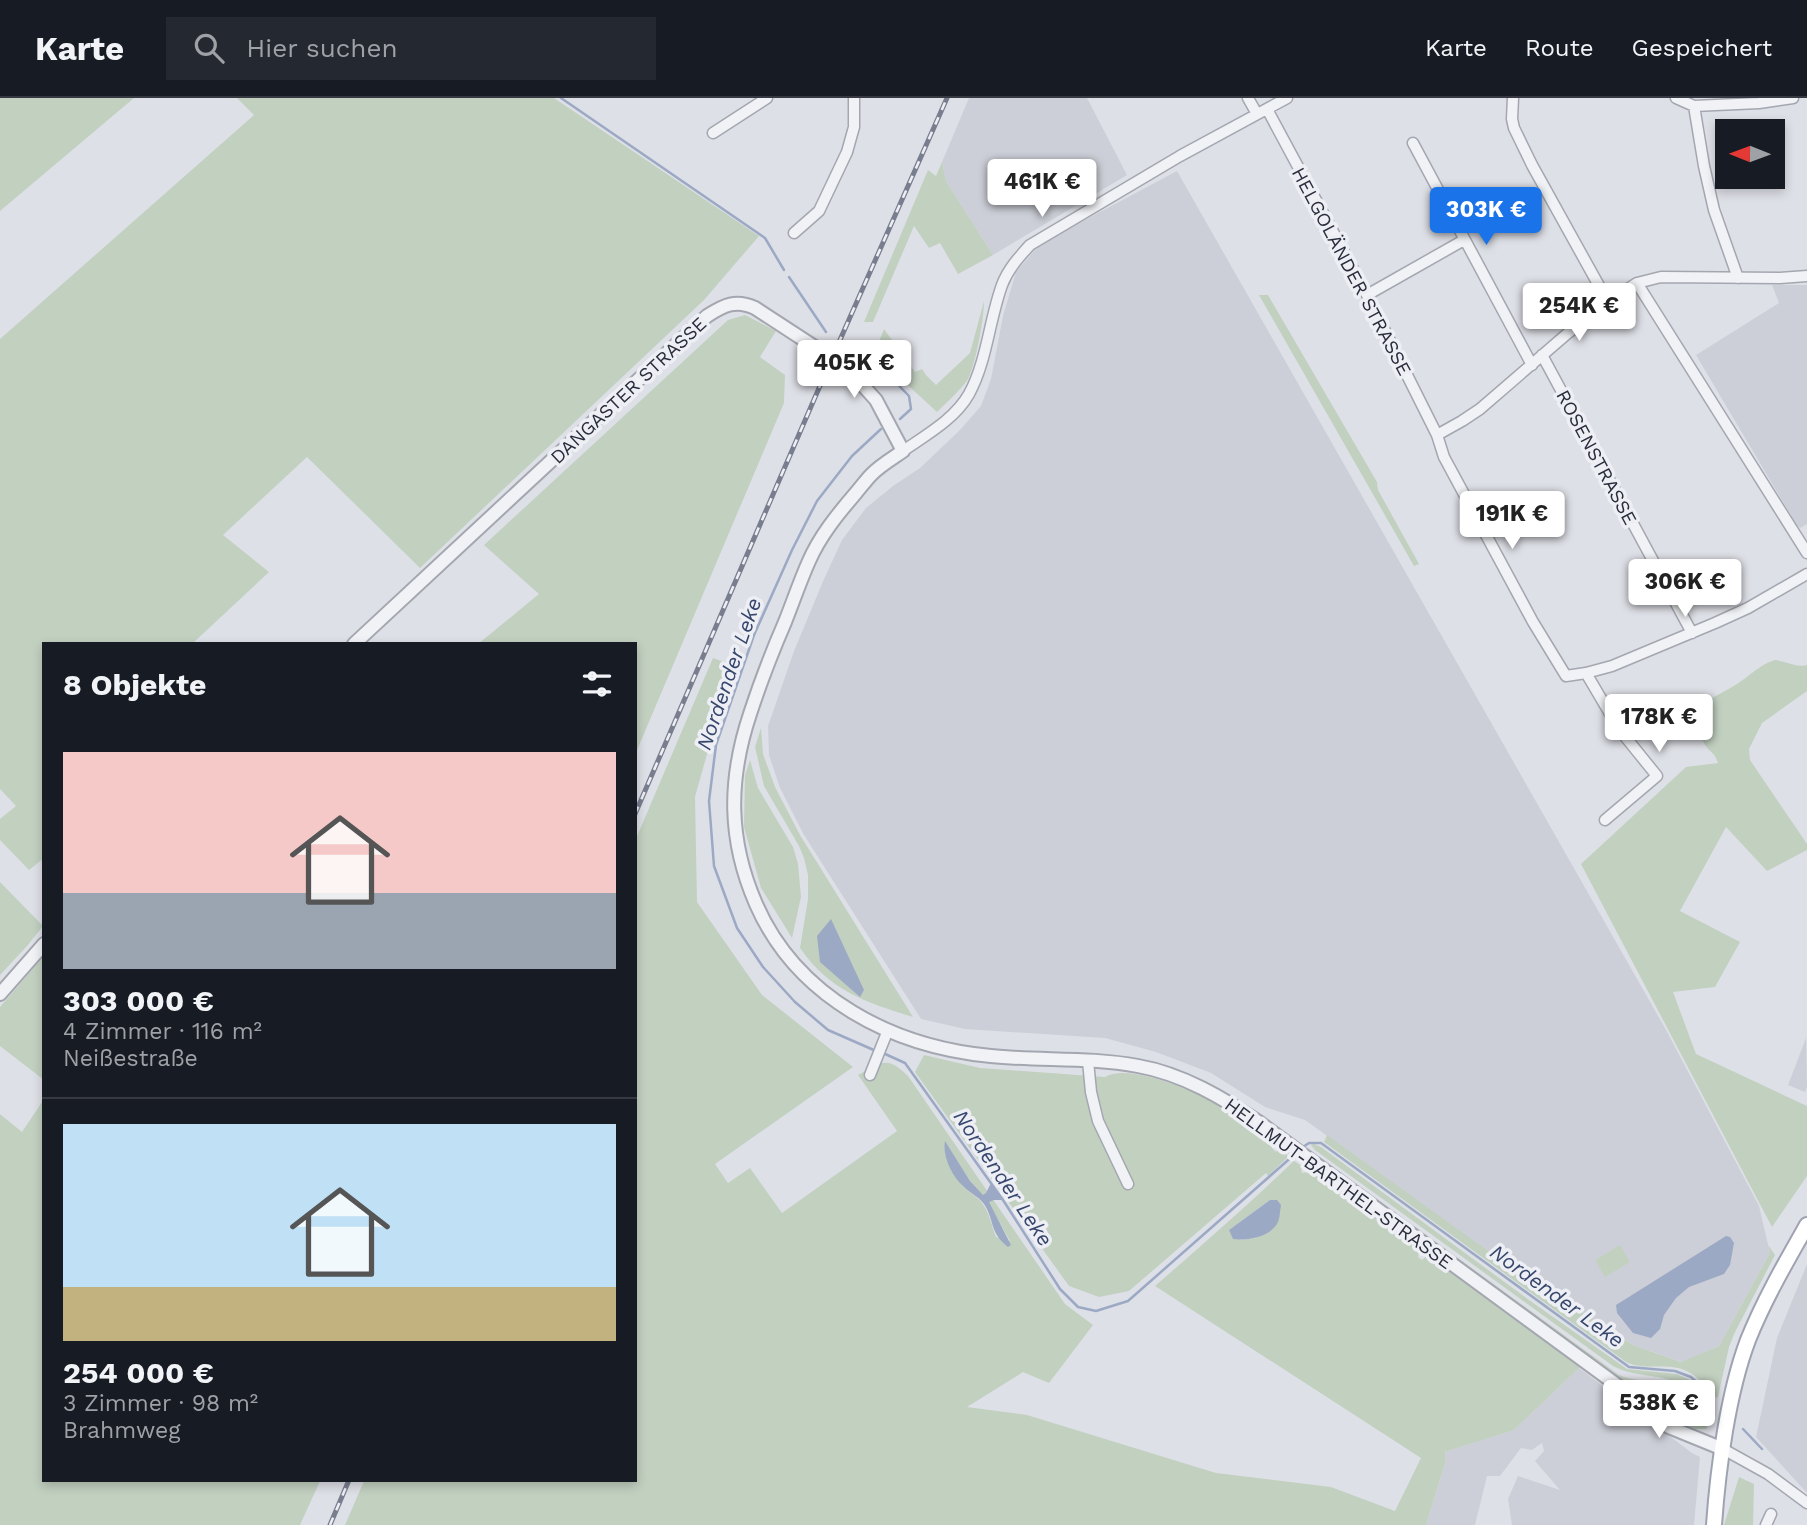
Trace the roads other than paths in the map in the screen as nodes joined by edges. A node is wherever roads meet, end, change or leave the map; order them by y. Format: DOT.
graph roads {
  1 [pos="767,98"];
  2 [pos="855,98"];
  3 [pos="1248,98"];
  4 [pos="1287,98"];
  5 [pos="1513,98"];
  6 [pos="1676,98"];
  7 [pos="1793,98"];
  8 [pos="1695,106"];
  9 [pos="1262,112"];
  10 [pos="713,132"];
  11 [pos="1413,143"];
  12 [pos="794,233"];
  13 [pos="1464,240"];
  14 [pos="1807,276"];
  15 [pos="1738,278"];
  16 [pos="1637,283"];
  17 [pos="1367,295"];
  18 [pos="1608,302"];
  19 [pos="1542,355"];
  20 [pos="1532,365"];
  21 [pos="1437,435"];
  22 [pos="903,451"];
  23 [pos="1807,553"];
  24 [pos="1807,574"];
  25 [pos="1692,633"];
  26 [pos="356,642"];
  27 [pos="1586,673"];
  28 [pos="1605,820"];
  29 [pos="42,946"];
  30 [pos="0,994"];
  31 [pos="888,1030"];
  32 [pos="1088,1061"];
  33 [pos="870,1075"];
  34 [pos="1128,1184"];
  35 [pos="1807,1225"];
  36 [pos="1723,1449"];
  37 [pos="1807,1503"];
  38 [pos="1771,1514"];
  39 [pos="1714,1525"];
  40 [pos="1766,1525"];
  1 -- 10 [label="street"];
  2 -- 12 [label="street"];
  3 -- 9 [label="street, HELGOLÄNDER STRASSE"];
  4 -- 9 [label="street"];
  5 -- 18 [label="street"];
  6 -- 8 [label="street"];
  7 -- 8 [label="street"];
  8 -- 15 [label="street"];
  9 -- 17 [label="street, HELGOLÄNDER STRASSE"];
  9 -- 22 [label="street"];
  11 -- 13 [label="street"];
  13 -- 17 [label="street"];
  13 -- 20 [label="street"];
  14 -- 15 [label="street"];
  15 -- 16 [label="street"];
  16 -- 18 [label="street"];
  16 -- 23 [label="street"];
  17 -- 21 [label="street, HELGOLÄNDER STRASSE"];
  18 -- 19 [label="street"];
  19 -- 20 [label="street"];
  19 -- 25 [label="street, ROSENSTRASSE"];
  20 -- 21 [label="street"];
  21 -- 27 [label="street, HELGOLÄNDER STRASSE"];
  22 -- 26 [label="street, DANGASTER STRASSE"];
  22 -- 31 [label="street, HELLMUT-BARTHEL-STRASSE"];
  24 -- 25 [label="street"];
  25 -- 27 [label="street"];
  27 -- 28 [label="street"];
  29 -- 30 [label="street"];
  31 -- 32 [label="street, HELLMUT-BARTHEL-STRASSE"];
  31 -- 33 [label="street"];
  32 -- 34 [label="street"];
  32 -- 36 [label="street, HELLMUT-BARTHEL-STRASSE"];
  35 -- 36 [label="main road"];
  36 -- 37 [label="street"];
  36 -- 39 [label="main road"];
  38 -- 40 [label="street"];
}
